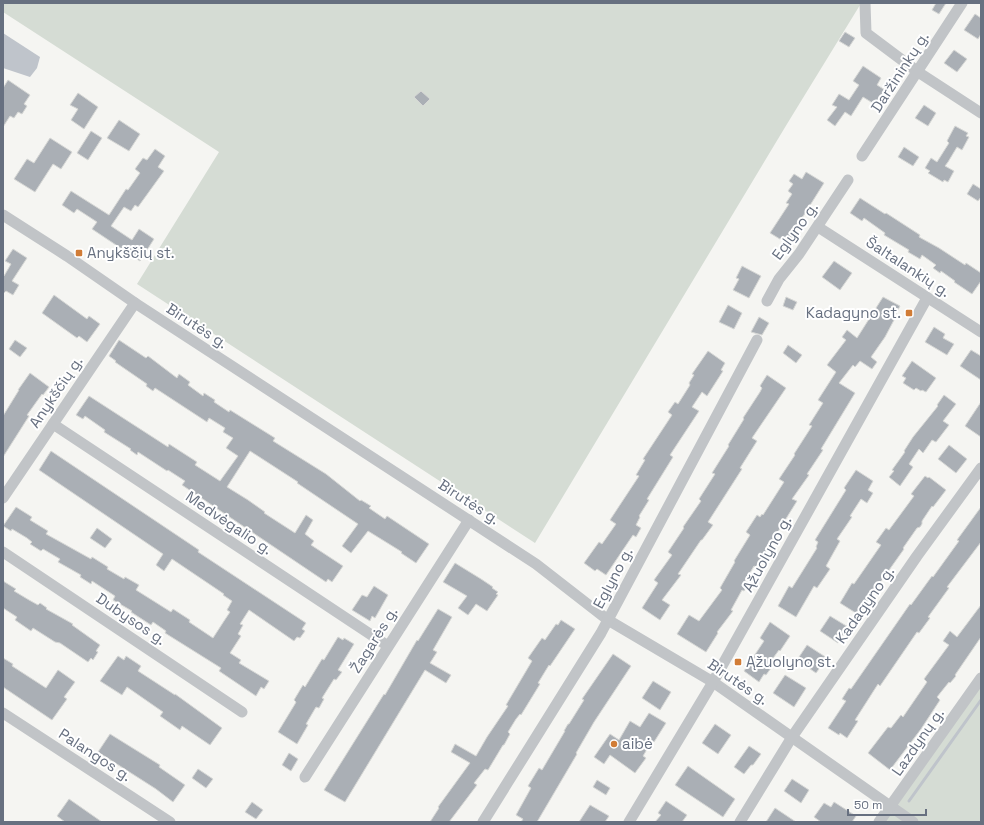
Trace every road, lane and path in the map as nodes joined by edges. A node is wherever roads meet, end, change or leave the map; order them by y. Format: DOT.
graph roads {
  1 [pos="865,3"];
  2 [pos="962,3"];
  3 [pos="918,72"];
  4 [pos="981,113"];
  5 [pos="862,156"];
  6 [pos="848,180"];
  7 [pos="3,215"];
  8 [pos="818,227"];
  9 [pos="927,298"];
  10 [pos="767,301"];
  11 [pos="135,303"];
  12 [pos="981,332"];
  13 [pos="757,340"];
  14 [pos="53,424"];
  15 [pos="981,468"];
  16 [pos="3,498"];
  17 [pos="468,520"];
  18 [pos="3,552"];
  19 [pos="608,620"];
  20 [pos="388,646"];
  21 [pos="981,678"];
  22 [pos="713,682"];
  23 [pos="242,712"];
  24 [pos="3,713"];
  25 [pos="792,737"];
  26 [pos="305,777"];
  27 [pos="890,807"];
  28 [pos="170,822"];
  29 [pos="483,822"];
  30 [pos="629,822"];
  31 [pos="740,822"];
  32 [pos="879,822"];
  33 [pos="913,822"];
  1 -- 3 [label="street"];
  2 -- 3 [label="street, Daržininkų g."];
  3 -- 4 [label="street"];
  3 -- 5 [label="street, Daržininkų g."];
  6 -- 8 [label="street, Eglyno g."];
  7 -- 11 [label="street, Birutės g."];
  8 -- 9 [label="street, Šaltalankių g."];
  8 -- 10 [label="street, Eglyno g."];
  9 -- 12 [label="street, Šaltalankių g."];
  9 -- 22 [label="street, Ąžuolyno g."];
  11 -- 14 [label="street, Anykščių g."];
  11 -- 17 [label="street, Birutės g."];
  13 -- 19 [label="street, Eglyno g."];
  14 -- 16 [label="street, Anykščių g."];
  14 -- 20 [label="street, Medvėgalio g."];
  15 -- 25 [label="street, Kadagyno g."];
  17 -- 19 [label="street, Birutės g."];
  17 -- 20 [label="street, Žagarės g."];
  18 -- 23 [label="street, Dubysos g."];
  19 -- 22 [label="street, Birutės g."];
  19 -- 29 [label="street, Eglyno g."];
  20 -- 26 [label="street, Žagarės g."];
  21 -- 27 [label="street, Lazdynų g."];
  22 -- 25 [label="street, Birutės g."];
  22 -- 30 [label="street, Ąžuolyno g."];
  24 -- 28 [label="street, Palangos g."];
  25 -- 27 [label="street, Birutės g."];
  25 -- 31 [label="street, Kadagyno g."];
  27 -- 32 [label="street, Lazdynų g."];
  27 -- 33 [label="street, Birutės g."];
}
